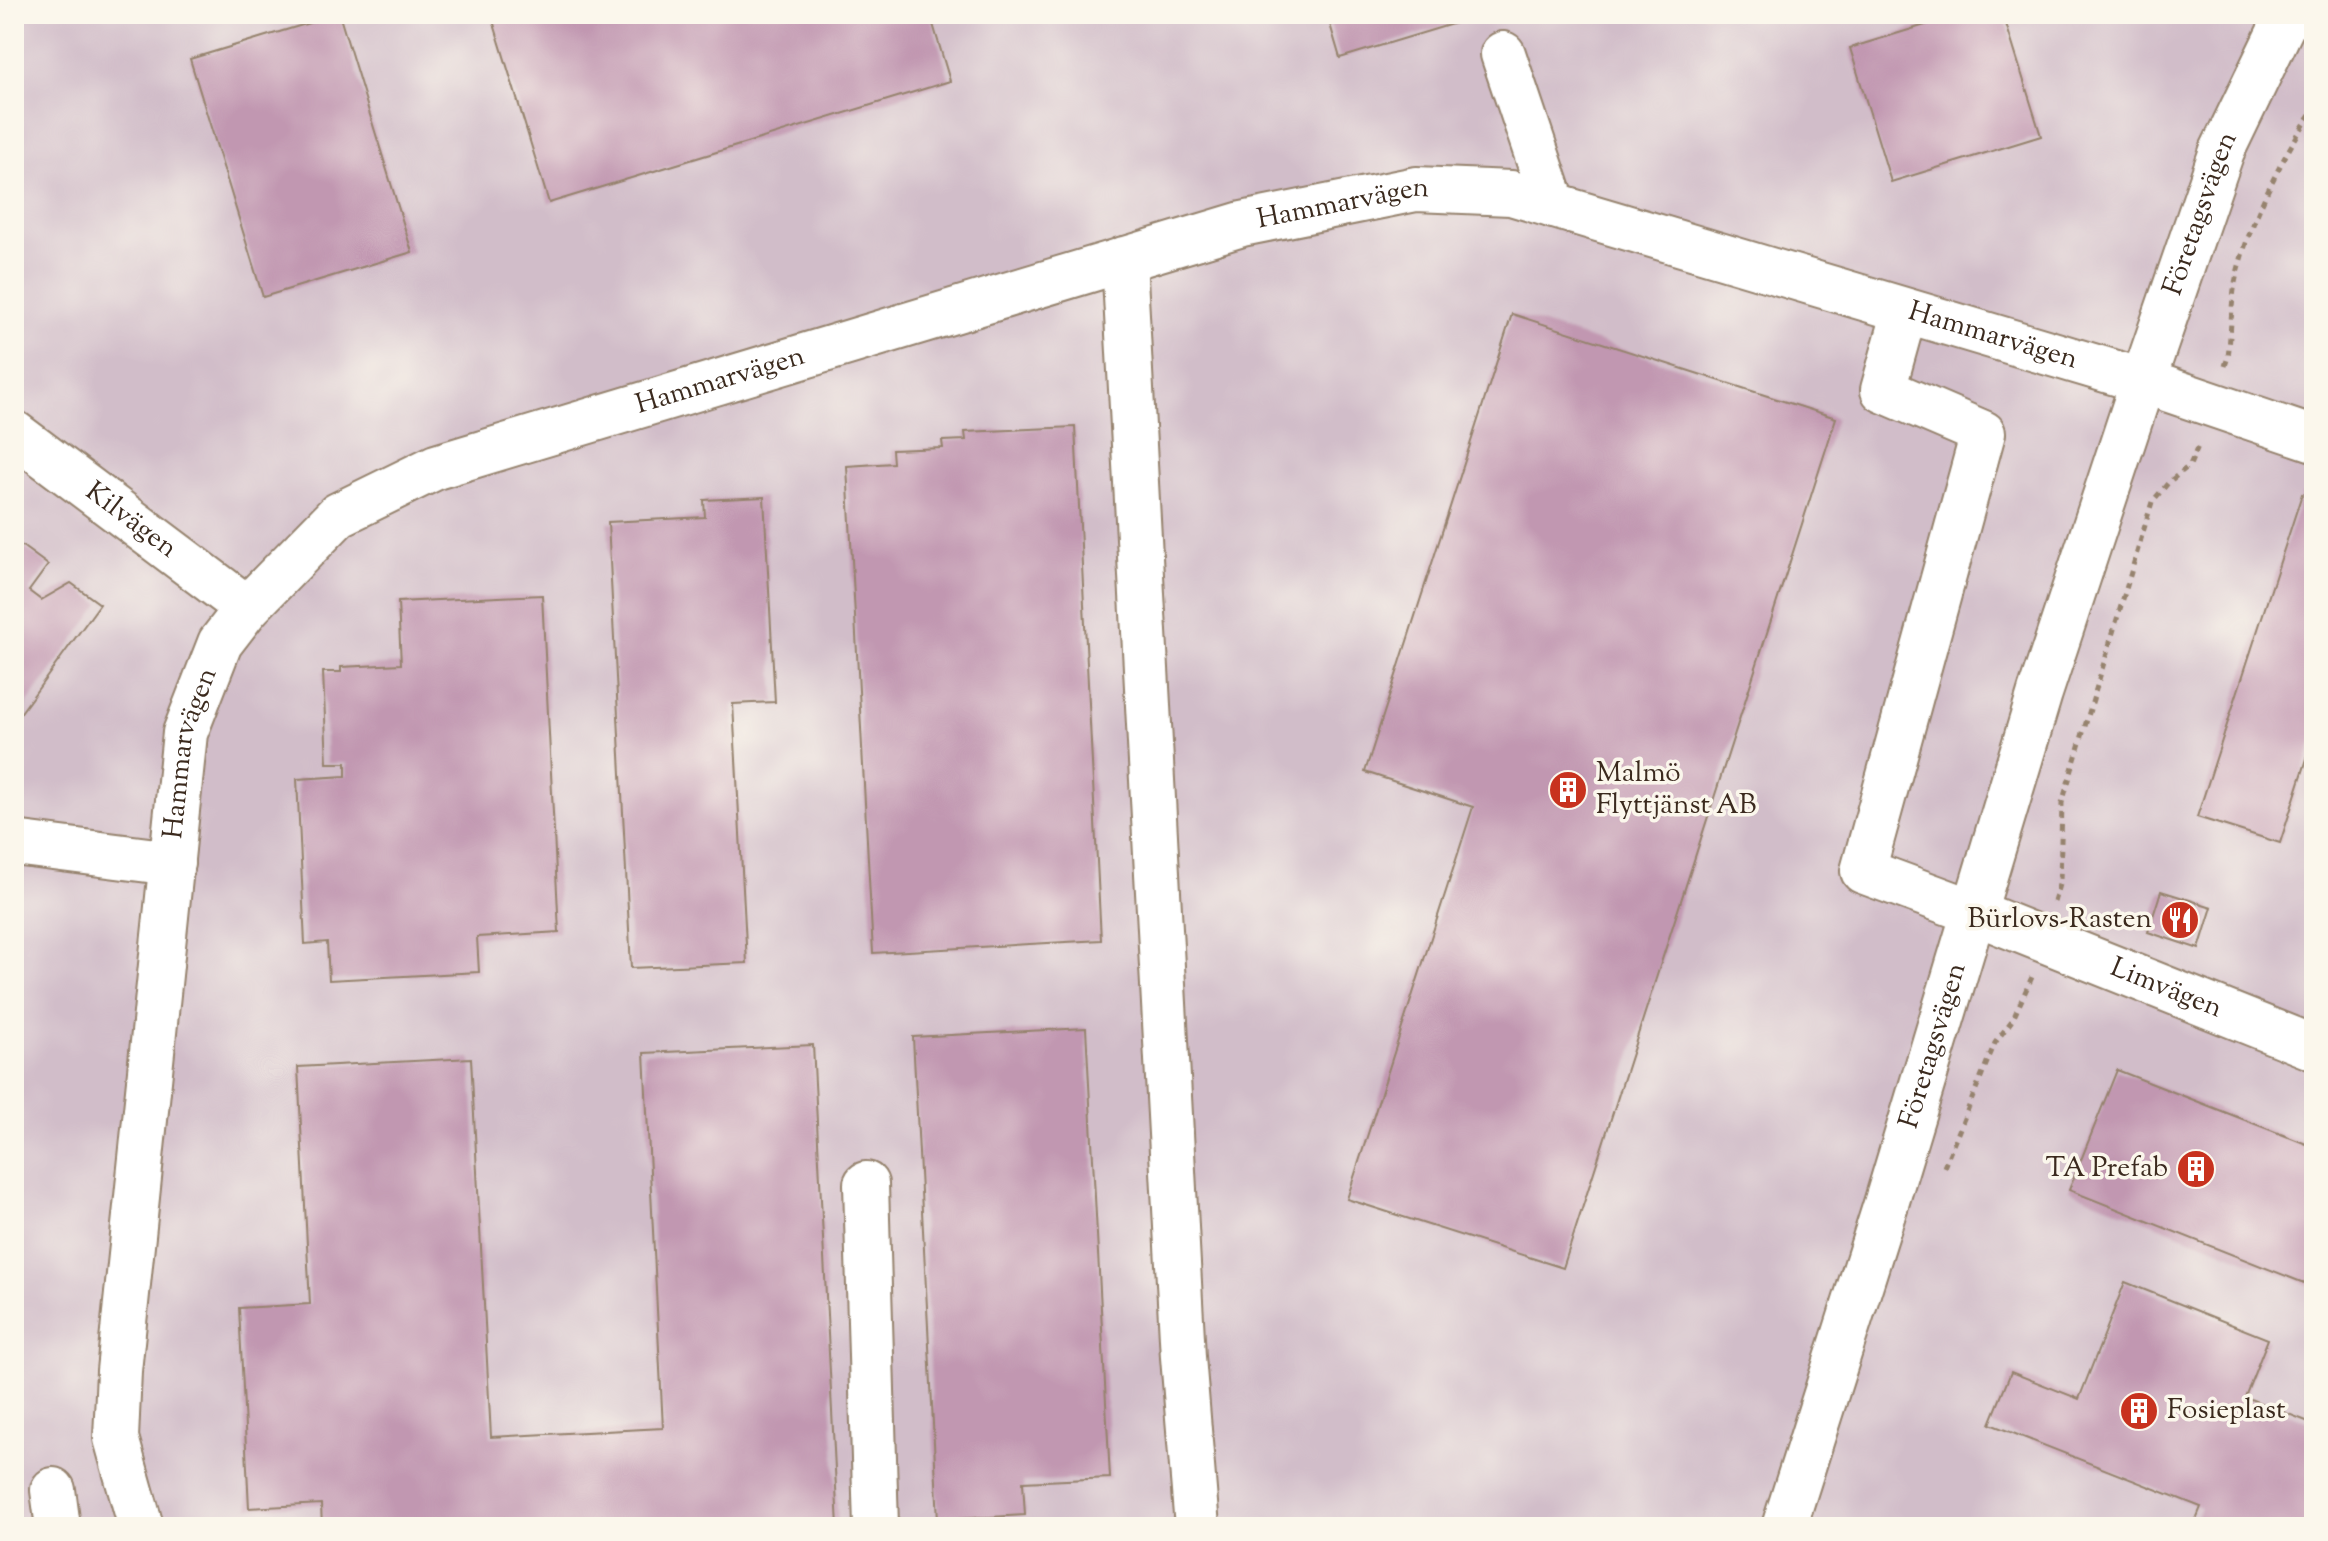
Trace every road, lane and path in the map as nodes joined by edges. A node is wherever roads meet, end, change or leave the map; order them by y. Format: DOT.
graph roads {
  1 [pos="2304,14"];
  2 [pos="2279,33"];
  3 [pos="1503,54"];
  4 [pos="2314,110"];
  5 [pos="1554,206"];
  6 [pos="1124,259"];
  7 [pos="1905,311"];
  8 [pos="2143,381"];
  9 [pos="2213,404"];
  10 [pos="14,433"];
  11 [pos="2314,439"];
  12 [pos="247,608"];
  13 [pos="14,843"];
  14 [pos="172,863"];
  15 [pos="1974,912"];
  16 [pos="2044,940"];
  17 [pos="2314,1048"];
  18 [pos="1942,1171"];
  19 [pos="866,1184"];
  20 [pos="141,1527"];
  21 [pos="876,1527"];
  22 [pos="1197,1527"];
  23 [pos="1784,1527"];
  1 -- 2 [label="street, Företagsvägen"];
  2 -- 8 [label="street, Företagsvägen"];
  3 -- 5 [label="street"];
  4 -- 9 [label="path"];
  5 -- 6 [label="street, Hammarvägen"];
  5 -- 7 [label="street, Hammarvägen"];
  6 -- 12 [label="street, Hammarvägen"];
  6 -- 22 [label="street"];
  7 -- 8 [label="street, Hammarvägen"];
  7 -- 15 [label="street, Limvägen"];
  8 -- 9 [label="street"];
  8 -- 15 [label="street, Företagsvägen"];
  9 -- 11 [label="street"];
  9 -- 16 [label="path"];
  10 -- 12 [label="street, Kilvägen"];
  12 -- 14 [label="street, Hammarvägen"];
  13 -- 14 [label="street"];
  14 -- 20 [label="street, Hammarvägen"];
  15 -- 16 [label="street, Limvägen"];
  15 -- 23 [label="street, Företagsvägen"];
  16 -- 17 [label="street, Limvägen"];
  16 -- 18 [label="path"];
  19 -- 21 [label="street"];
}
